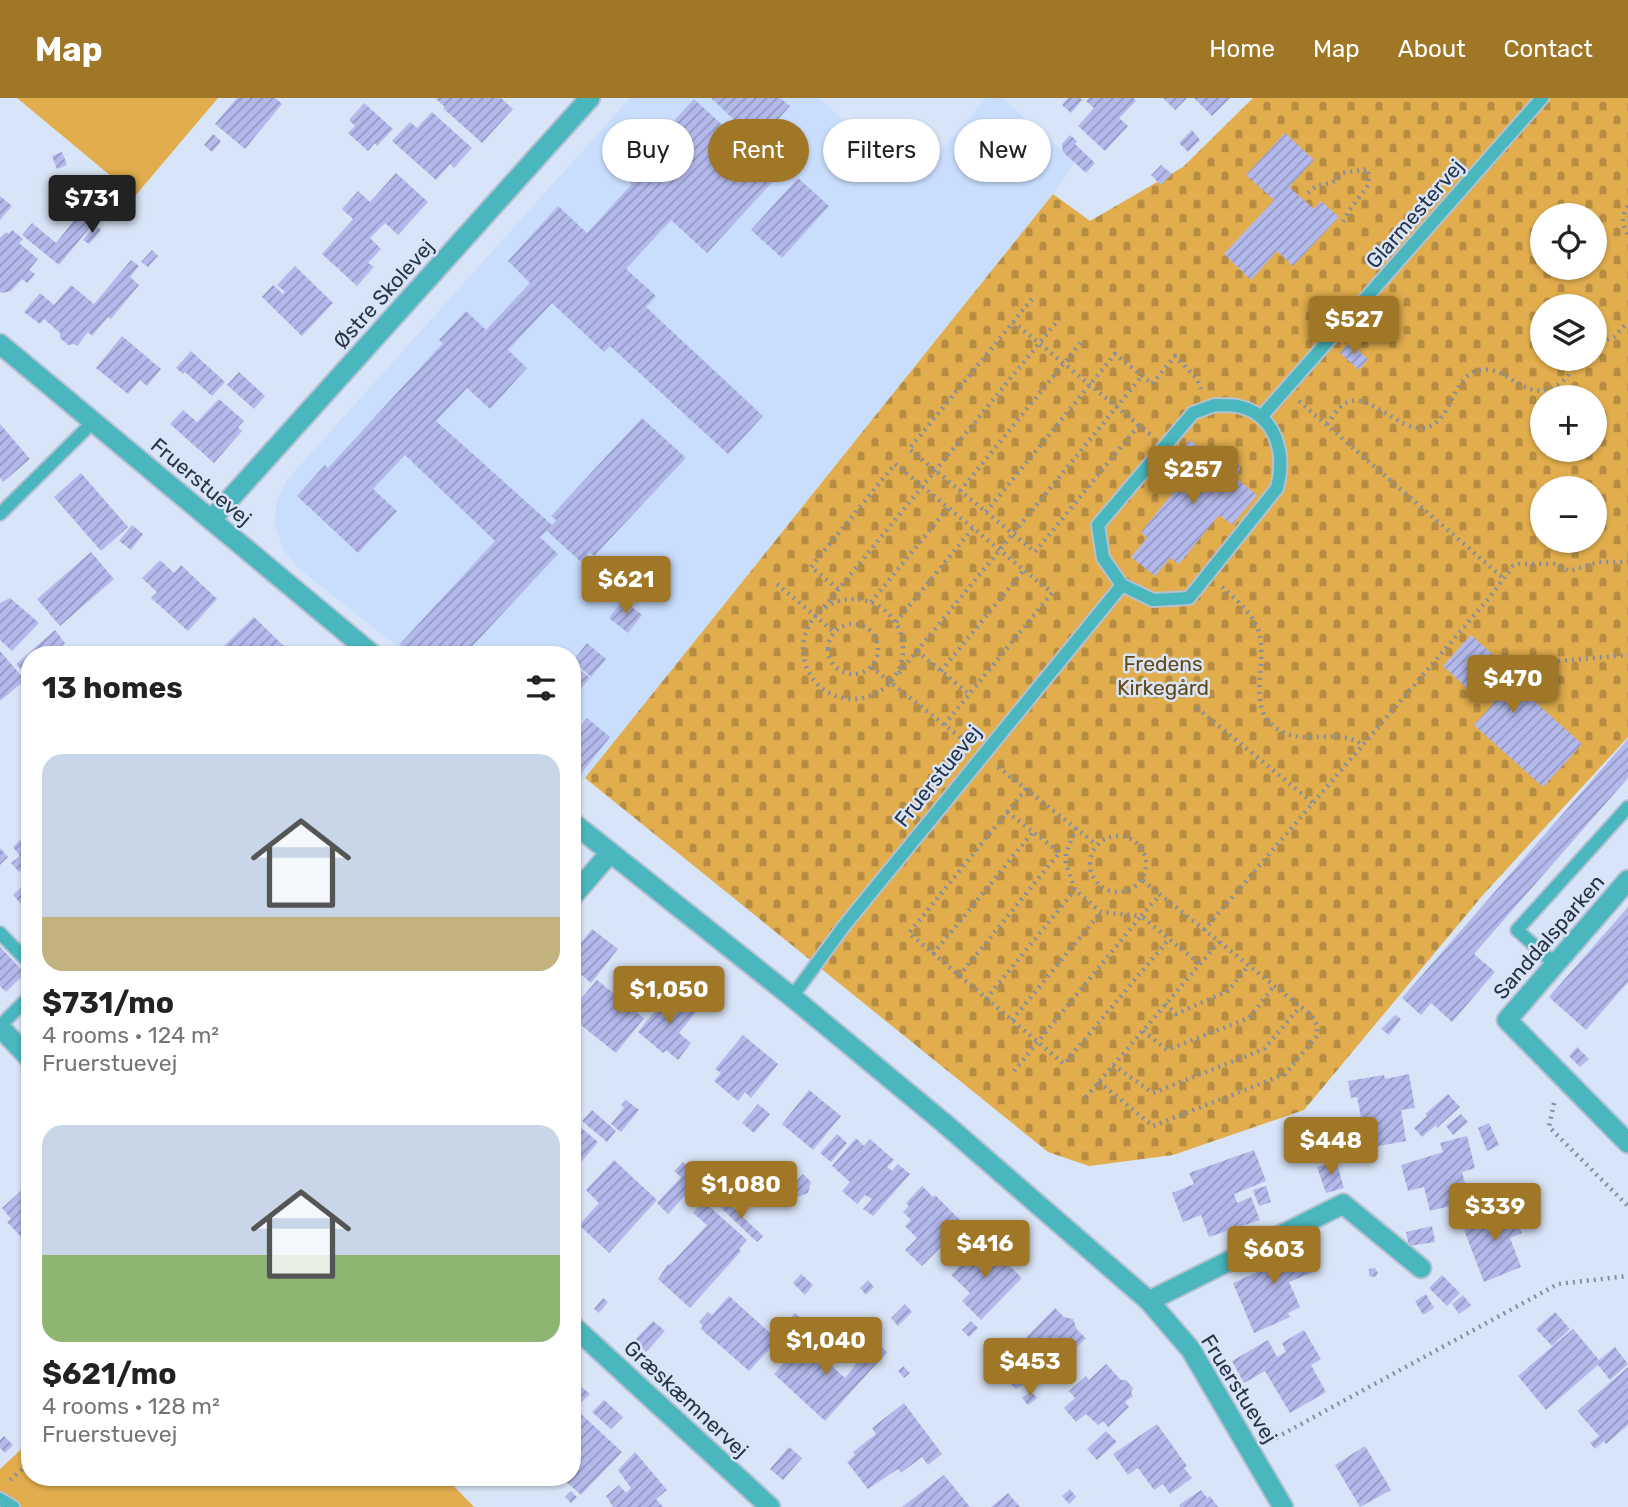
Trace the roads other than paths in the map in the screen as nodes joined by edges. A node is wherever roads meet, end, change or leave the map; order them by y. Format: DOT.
graph roads {
  1 [pos="590,98"];
  2 [pos="1542,98"];
  3 [pos="0,344"];
  4 [pos="1261,417"];
  5 [pos="93,422"];
  6 [pos="0,514"];
  7 [pos="211,520"];
  8 [pos="1122,585"];
  9 [pos="362,646"];
  10 [pos="1628,807"];
  11 [pos="581,829"];
  12 [pos="610,853"];
  13 [pos="1628,880"];
  14 [pos="581,887"];
  15 [pos="0,933"];
  16 [pos="21,955"];
  17 [pos="1555,964"];
  18 [pos="792,997"];
  19 [pos="21,1005"];
  20 [pos="0,1027"];
  21 [pos="21,1049"];
  22 [pos="1628,1143"];
  23 [pos="1421,1268"];
  24 [pos="1149,1301"];
  25 [pos="581,1333"];
  26 [pos="0,1499"];
  27 [pos="13,1507"];
  28 [pos="770,1507"];
  29 [pos="1283,1507"];
  1 -- 7 [label="street, Østre Skolevej"];
  2 -- 4 [label="lane, Glarmestervej"];
  3 -- 5 [label="street, Fruerstuevej"];
  4 -- 8 [label="lane"];
  4 -- 8 [label="lane"];
  5 -- 6 [label="lane"];
  5 -- 7 [label="street, Fruerstuevej"];
  7 -- 9 [label="street, Fruerstuevej"];
  8 -- 18 [label="lane, Fruerstuevej"];
  10 -- 17 [label="lane"];
  11 -- 12 [label="street, Fruerstuevej"];
  12 -- 14 [label="street"];
  12 -- 18 [label="street, Fruerstuevej"];
  13 -- 17 [label="street, Sanddalsparken"];
  15 -- 16 [label="lane"];
  17 -- 22 [label="street, Sanddalsparken"];
  18 -- 24 [label="street, Fruerstuevej"];
  19 -- 20 [label="lane"];
  20 -- 21 [label="street"];
  23 -- 24 [label="street"];
  24 -- 29 [label="street, Fruerstuevej"];
  25 -- 28 [label="street, Græskæmnervej"];
  26 -- 27 [label="lane"];
}
